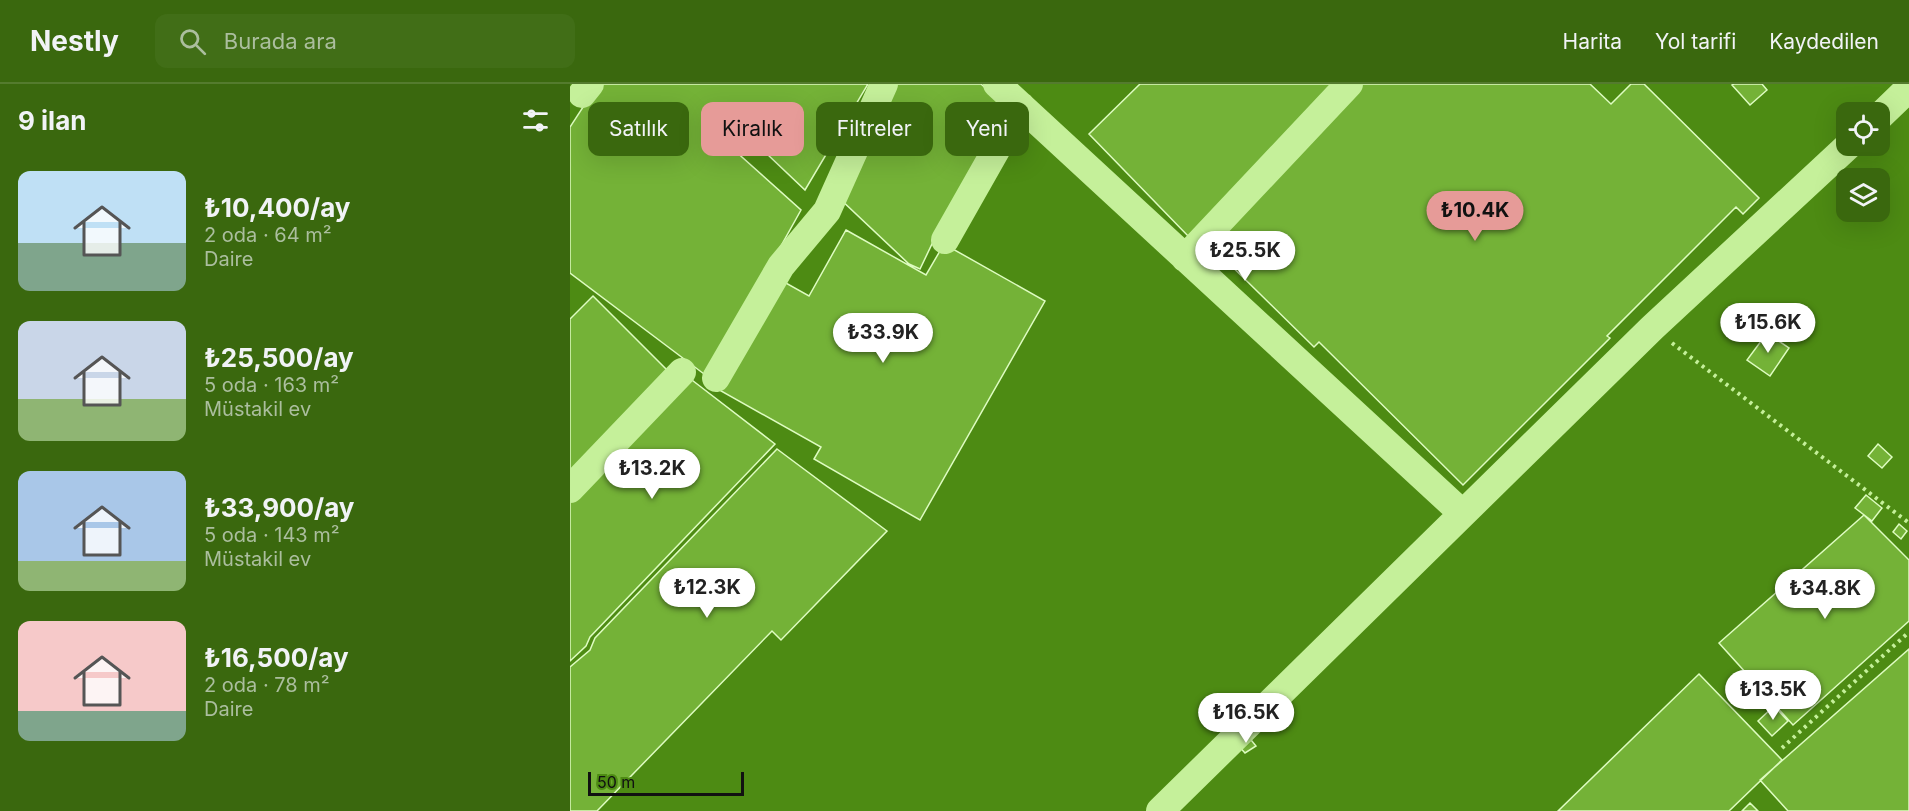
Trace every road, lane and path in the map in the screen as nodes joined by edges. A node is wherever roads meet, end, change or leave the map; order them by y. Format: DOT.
graph roads {
  1 [pos="884,84"];
  2 [pos="997,84"];
  3 [pos="1348,84"];
  4 [pos="1909,88"];
  5 [pos="1017,102"];
  6 [pos="1890,106"];
  7 [pos="1029,113"];
  8 [pos="993,156"];
  9 [pos="1837,156"];
  10 [pos="945,240"];
  11 [pos="1185,258"];
  12 [pos="1652,328"];
  13 [pos="682,372"];
  14 [pos="716,378"];
  15 [pos="570,489"];
  16 [pos="1462,513"];
  17 [pos="1909,523"];
  18 [pos="1909,632"];
  19 [pos="1782,748"];
  20 [pos="1160,811"];
  1 -- 14 [label="street"];
  2 -- 5 [label="street"];
  3 -- 11 [label="street"];
  4 -- 6 [label="street"];
  7 -- 11 [label="street"];
  8 -- 10 [label="street"];
  9 -- 12 [label="street"];
  11 -- 16 [label="street"];
  12 -- 16 [label="street"];
  12 -- 17 [label="path"];
  13 -- 15 [label="street"];
  16 -- 20 [label="street"];
  18 -- 19 [label="path"];
}
